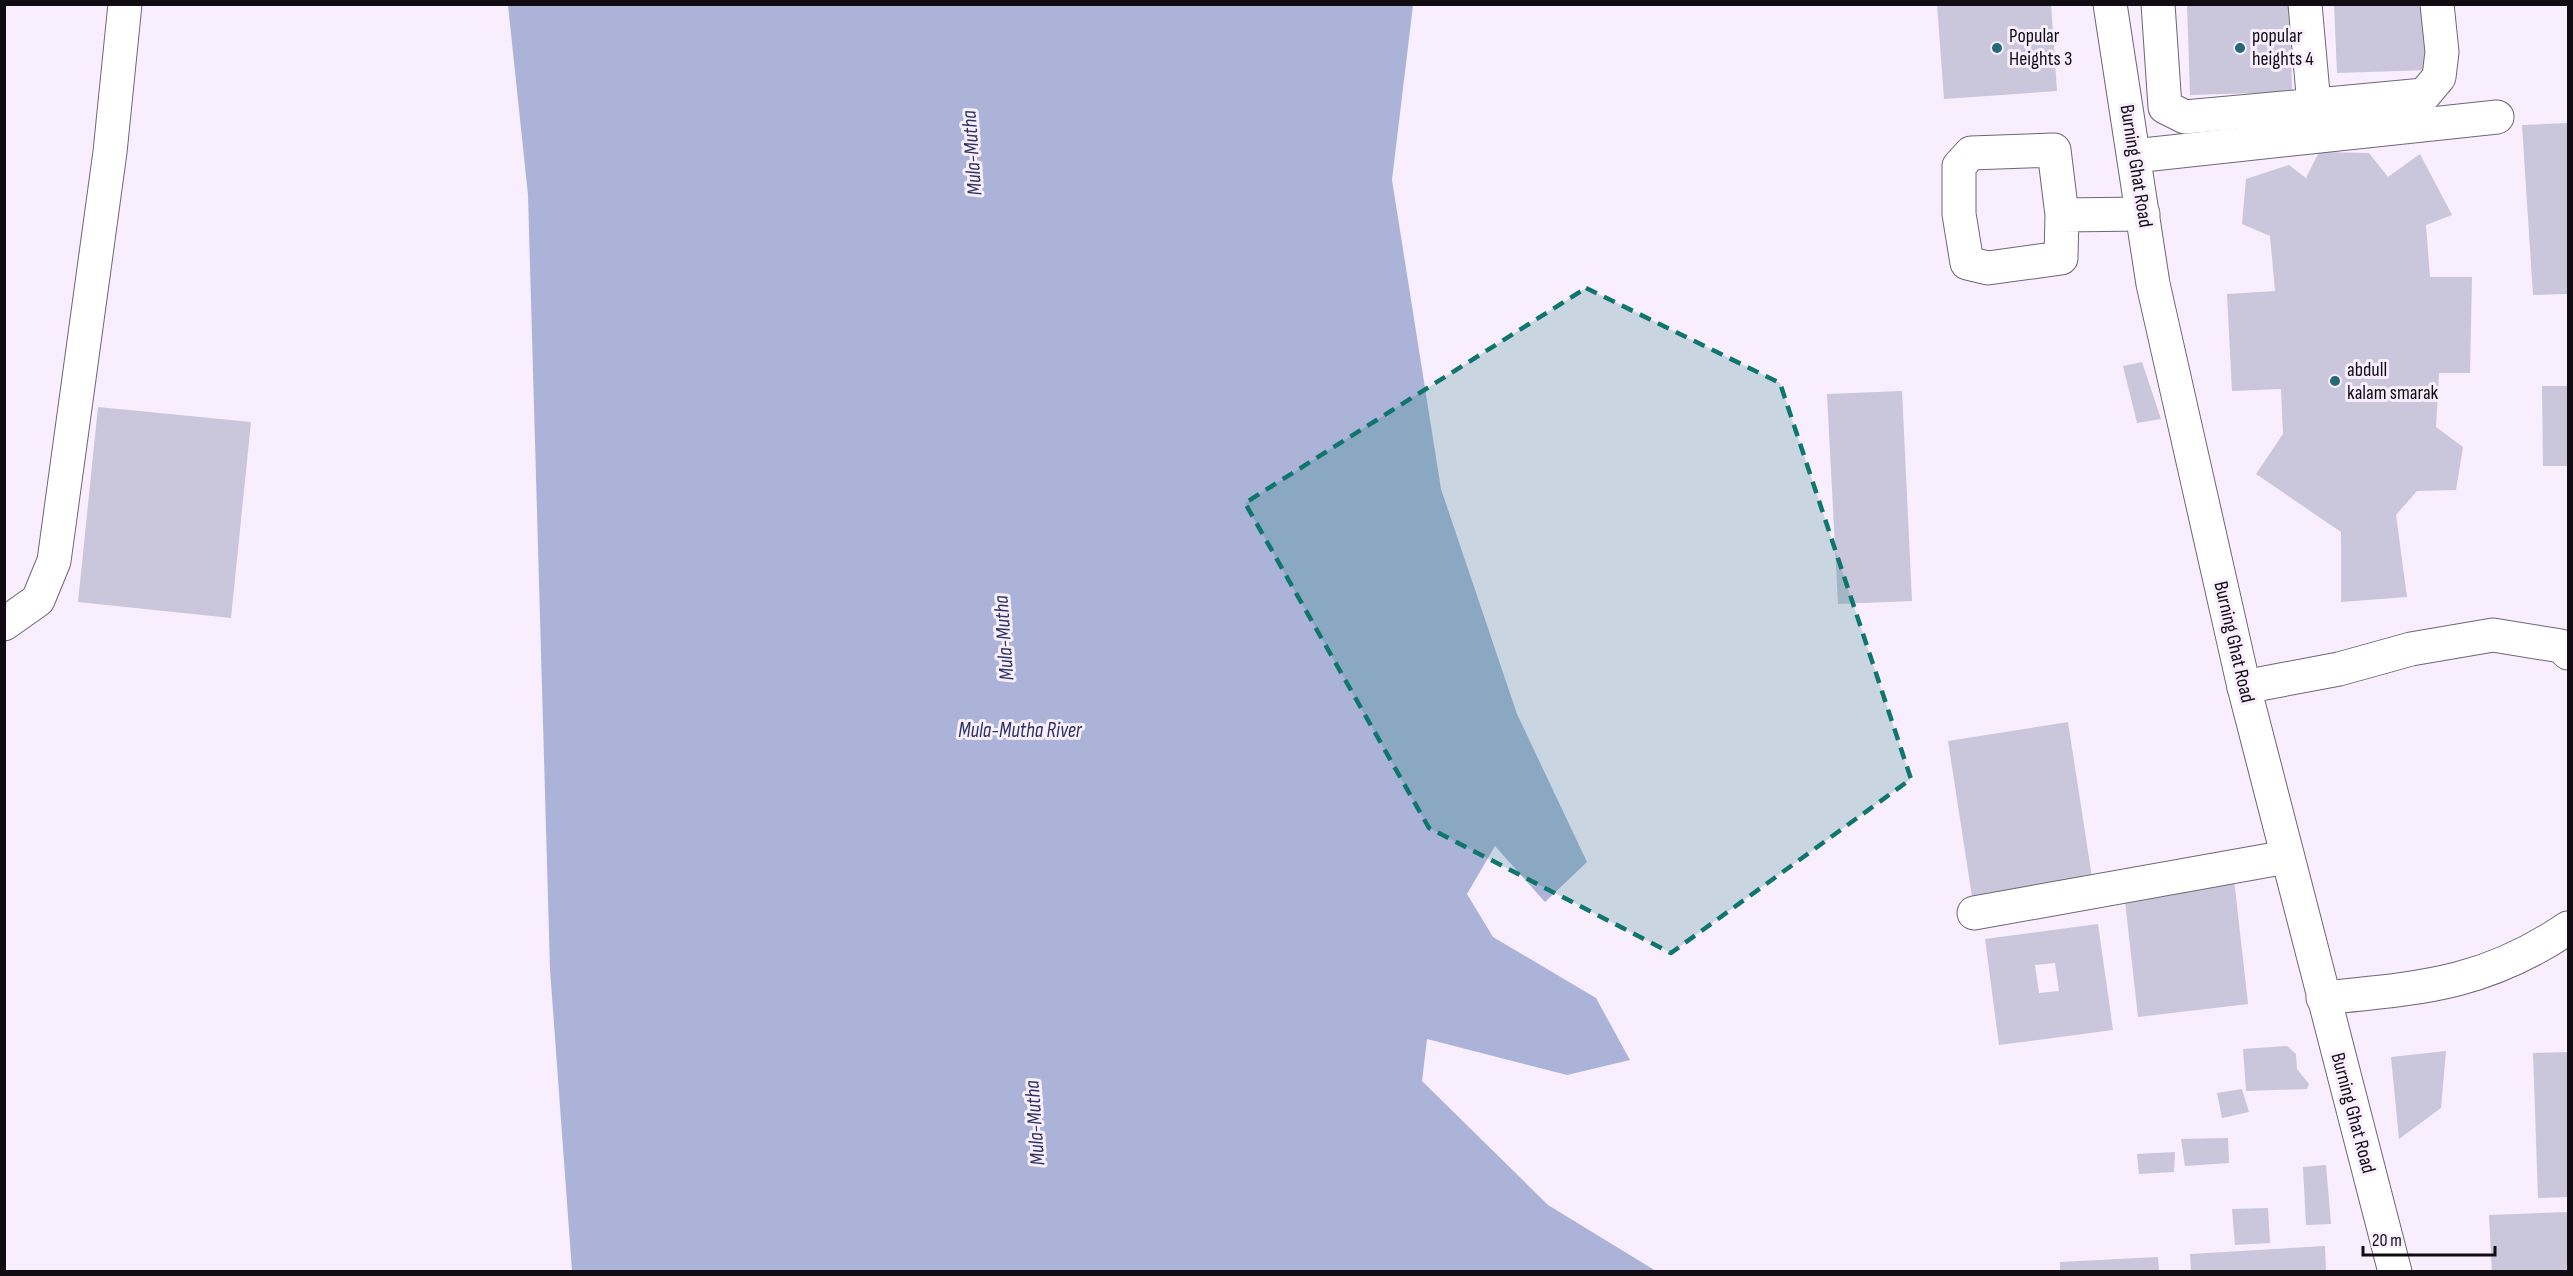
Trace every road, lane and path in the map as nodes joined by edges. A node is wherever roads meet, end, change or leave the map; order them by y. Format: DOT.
graph roads {
  1 [pos="125,4"];
  2 [pos="2110,4"];
  3 [pos="2158,4"];
  4 [pos="2305,4"];
  5 [pos="2437,4"];
  6 [pos="2314,105"];
  7 [pos="2497,117"];
  8 [pos="2134,156"];
  9 [pos="2143,214"];
  10 [pos="2062,215"];
  11 [pos="4,624"];
  12 [pos="2568,653"];
  13 [pos="2244,687"];
  14 [pos="2287,857"];
  15 [pos="1974,913"];
  16 [pos="2568,928"];
  17 [pos="2323,998"];
  18 [pos="2395,1272"];
  1 -- 11 [label="street"];
  2 -- 8 [label="street, Burning Ghat Road"];
  3 -- 6 [label="street"];
  4 -- 6 [label="street"];
  5 -- 6 [label="street"];
  7 -- 8 [label="street"];
  8 -- 9 [label="street, Burning Ghat Road"];
  9 -- 10 [label="street"];
  9 -- 13 [label="street, Burning Ghat Road"];
  12 -- 13 [label="street"];
  13 -- 14 [label="street, Burning Ghat Road"];
  14 -- 15 [label="street"];
  14 -- 17 [label="street, Burning Ghat Road"];
  16 -- 17 [label="street"];
  17 -- 18 [label="street, Burning Ghat Road"];
}
